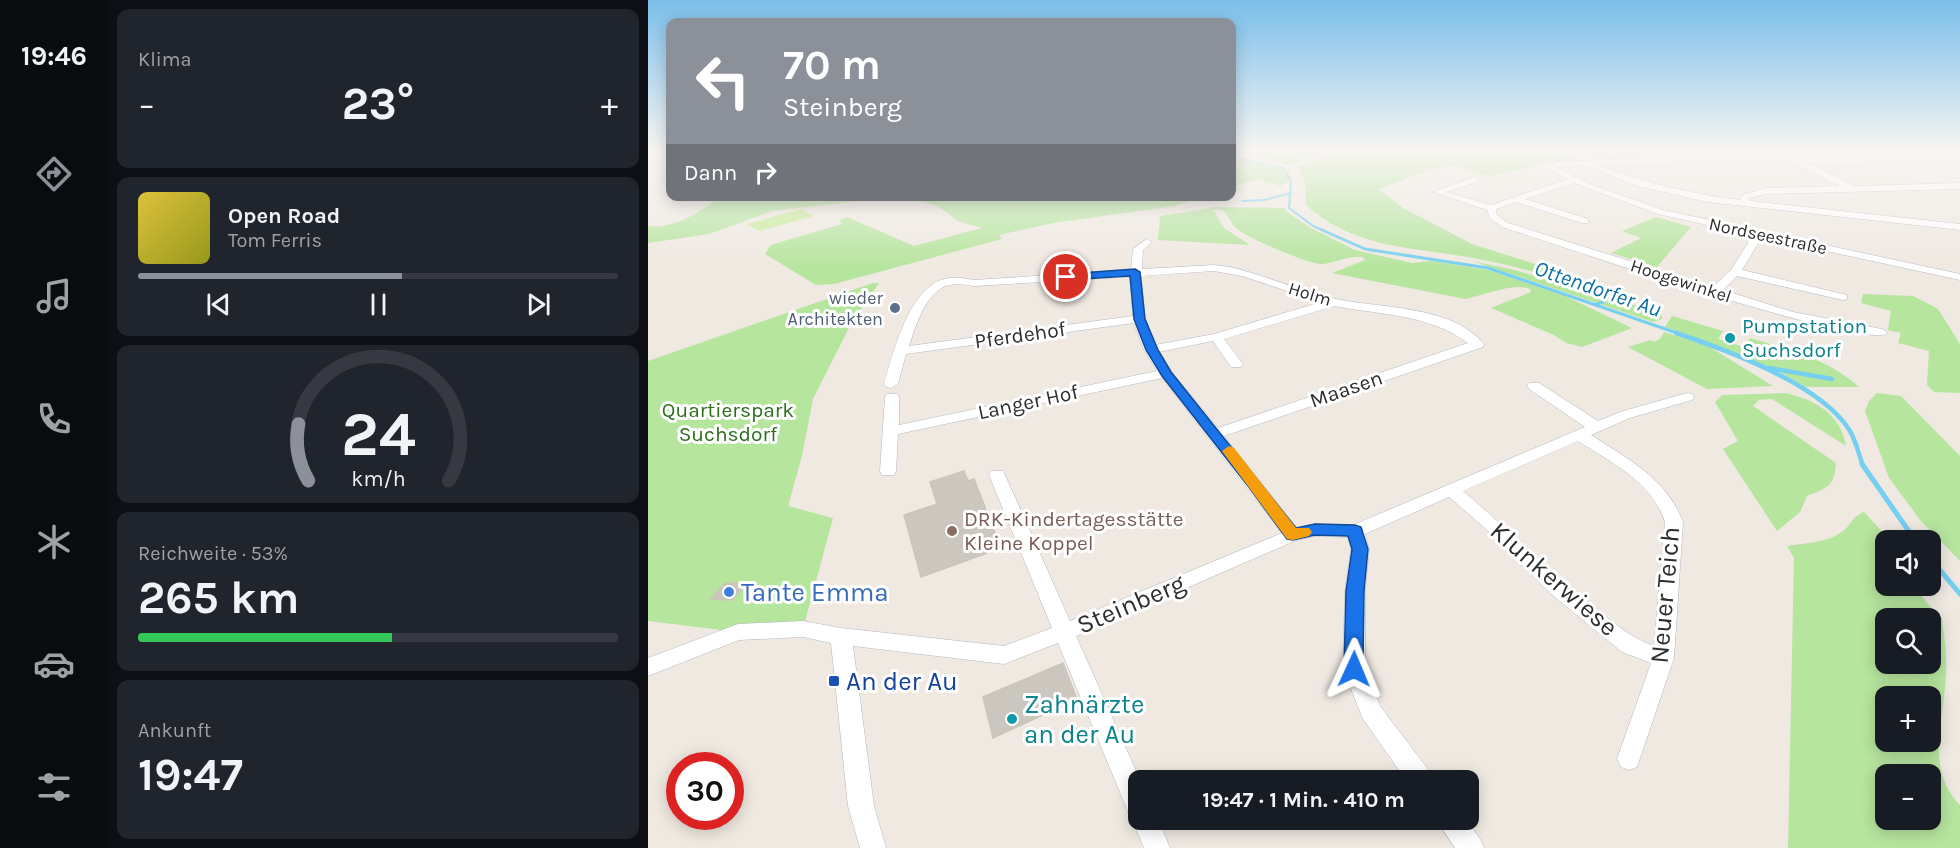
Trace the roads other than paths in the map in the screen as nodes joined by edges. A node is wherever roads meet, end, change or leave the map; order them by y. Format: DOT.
graph roads {
  1 [pos="1444,190"];
  2 [pos="1546,190"];
  3 [pos="1598,190"];
  4 [pos="1664,190"];
  5 [pos="1838,190"];
  6 [pos="1515,200"];
  7 [pos="1745,204"];
  8 [pos="1491,208"];
  9 [pos="1585,221"];
  10 [pos="1960,227"];
  11 [pos="1759,234"];
  12 [pos="1146,242"];
  13 [pos="986,271"];
  14 [pos="1135,272"];
  15 [pos="1735,272"];
  16 [pos="1960,277"];
  17 [pos="962,282"];
  18 [pos="1715,292"];
  19 [pos="1843,297"];
  20 [pos="1334,302"];
  21 [pos="1139,319"];
  22 [pos="1882,333"];
  23 [pos="1216,338"];
  24 [pos="1478,344"];
  25 [pos="1152,350"];
  26 [pos="900,351"];
  27 [pos="1236,364"];
  28 [pos="1166,373"];
  29 [pos="1534,386"];
  30 [pos="1687,397"];
  31 [pos="891,431"];
  32 [pos="1588,431"];
  33 [pos="1215,434"];
  34 [pos="888,471"];
  35 [pos="997,476"];
  36 [pos="1451,490"];
  37 [pos="1355,531"];
  38 [pos="1293,535"];
  39 [pos="1064,632"];
  40 [pos="841,636"];
  41 [pos="1663,658"];
  42 [pos="648,667"];
  43 [pos="1629,759"];
  44 [pos="1414,770"];
  45 [pos="1128,782"];
  46 [pos="1150,830"];
  47 [pos="1457,830"];
  48 [pos="873,848"];
  49 [pos="1157,848"];
  50 [pos="1471,848"];
  1 -- 8 [label="street, Hoogewinkel"];
  2 -- 6 [label="street"];
  3 -- 11 [label="street, Nordseestraße"];
  4 -- 7 [label="street"];
  5 -- 7 [label="street"];
  6 -- 8 [label="street"];
  6 -- 9 [label="street"];
  7 -- 10 [label="street"];
  8 -- 18 [label="street, Hoogewinkel"];
  11 -- 15 [label="street"];
  11 -- 16 [label="street, Nordseestraße"];
  12 -- 14 [label="street"];
  13 -- 17 [label="street"];
  14 -- 17 [label="street, Holm"];
  14 -- 20 [label="street, Holm"];
  14 -- 21 [label="street"];
  15 -- 18 [label="street"];
  15 -- 19 [label="street"];
  17 -- 26 [label="street"];
  18 -- 22 [label="street, Hoogewinkel"];
  20 -- 23 [label="street"];
  20 -- 24 [label="street, Holm"];
  21 -- 25 [label="street"];
  21 -- 26 [label="street, Pferdehof"];
  23 -- 25 [label="street"];
  23 -- 27 [label="street"];
  24 -- 33 [label="street, Maasen"];
  25 -- 28 [label="street"];
  26 -- 31 [label="street"];
  28 -- 31 [label="street, Langer Hof"];
  28 -- 33 [label="street"];
  29 -- 32 [label="street"];
  30 -- 32 [label="street, Steinberg"];
  31 -- 34 [label="street"];
  32 -- 36 [label="street, Steinberg"];
  32 -- 41 [label="street, Neuer Teich"];
  33 -- 38 [label="street"];
  35 -- 39 [label="street"];
  36 -- 37 [label="street, Steinberg"];
  36 -- 41 [label="street, Klunkerwiese"];
  37 -- 38 [label="street, Steinberg"];
  37 -- 44 [label="street"];
  38 -- 39 [label="street, Steinberg"];
  39 -- 40 [label="street, Steinberg"];
  39 -- 45 [label="street"];
  40 -- 42 [label="street, Steinberg"];
  40 -- 48 [label="street"];
  41 -- 43 [label="street, Neuer Teich"];
  46 -- 49 [label="street"];
  47 -- 50 [label="street"];
}
